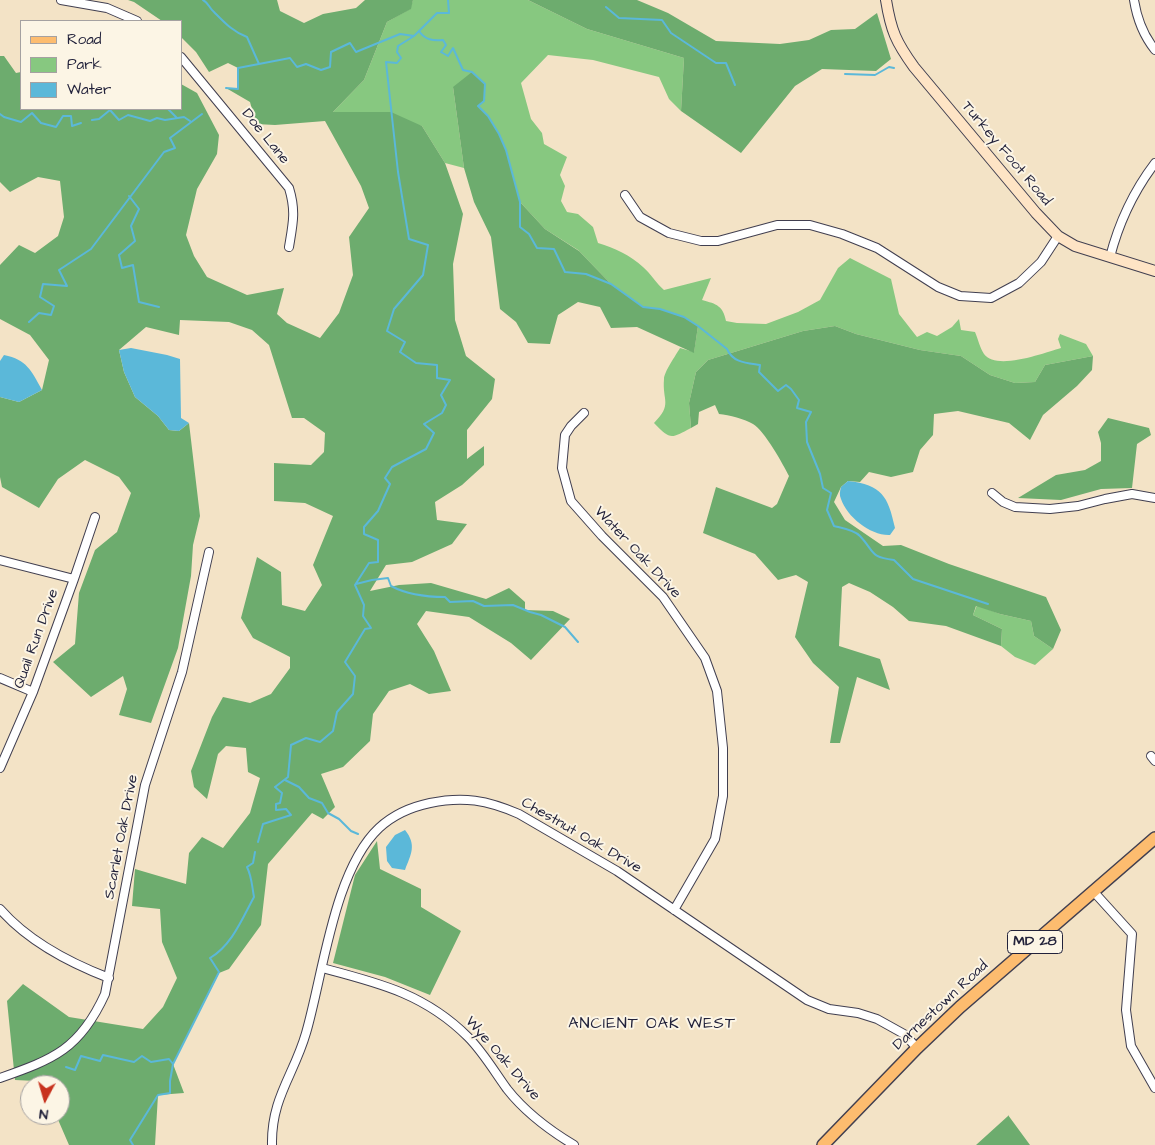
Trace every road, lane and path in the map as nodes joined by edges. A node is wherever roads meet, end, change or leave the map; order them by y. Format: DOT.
graph roads {
  1 [pos="61,0"];
  2 [pos="886,0"];
  3 [pos="1134,0"];
  4 [pos="135,20"];
  5 [pos="1155,50"];
  6 [pos="182,58"];
  7 [pos="1155,163"];
  8 [pos="625,195"];
  9 [pos="1058,236"];
  10 [pos="289,247"];
  11 [pos="1110,257"];
  12 [pos="1155,271"];
  13 [pos="584,413"];
  14 [pos="992,493"];
  15 [pos="1155,498"];
  16 [pos="95,517"];
  17 [pos="209,552"];
  18 [pos="0,560"];
  19 [pos="74,579"];
  20 [pos="0,678"];
  21 [pos="32,692"];
  22 [pos="0,768"];
  23 [pos="1155,838"];
  24 [pos="1093,890"];
  25 [pos="0,909"];
  26 [pos="674,910"];
  27 [pos="322,968"];
  28 [pos="109,978"];
  29 [pos="917,1048"];
  30 [pos="0,1078"];
  31 [pos="1155,1088"];
  32 [pos="272,1145"];
  33 [pos="574,1145"];
  34 [pos="823,1145"];
  1 -- 4 [label="street"];
  2 -- 9 [label="street, Turkey Foot Road"];
  3 -- 5 [label="street"];
  6 -- 10 [label="street, Doe Lane"];
  7 -- 11 [label="street"];
  8 -- 9 [label="street"];
  9 -- 11 [label="street, Turkey Foot Road"];
  11 -- 12 [label="street, Turkey Foot Road"];
  13 -- 26 [label="street, Water Oak Drive"];
  14 -- 15 [label="street"];
  16 -- 19 [label="street, Quail Run Drive"];
  17 -- 28 [label="street, Scarlet Oak Drive"];
  18 -- 19 [label="street"];
  19 -- 21 [label="street, Quail Run Drive"];
  20 -- 21 [label="street"];
  21 -- 22 [label="street, Quail Run Drive"];
  23 -- 24 [label="main road, Darnestown Road / MD 28"];
  24 -- 29 [label="main road, Darnestown Road / MD 28"];
  24 -- 31 [label="street"];
  25 -- 28 [label="street"];
  26 -- 27 [label="street, Chestnut Oak Drive"];
  26 -- 29 [label="street, Chestnut Oak Drive"];
  27 -- 32 [label="street, Chestnut Oak Drive"];
  27 -- 33 [label="street, Wye Oak Drive"];
  28 -- 30 [label="street, Scarlet Oak Drive"];
  29 -- 34 [label="main road, Darnestown Road / MD 28"];
}
